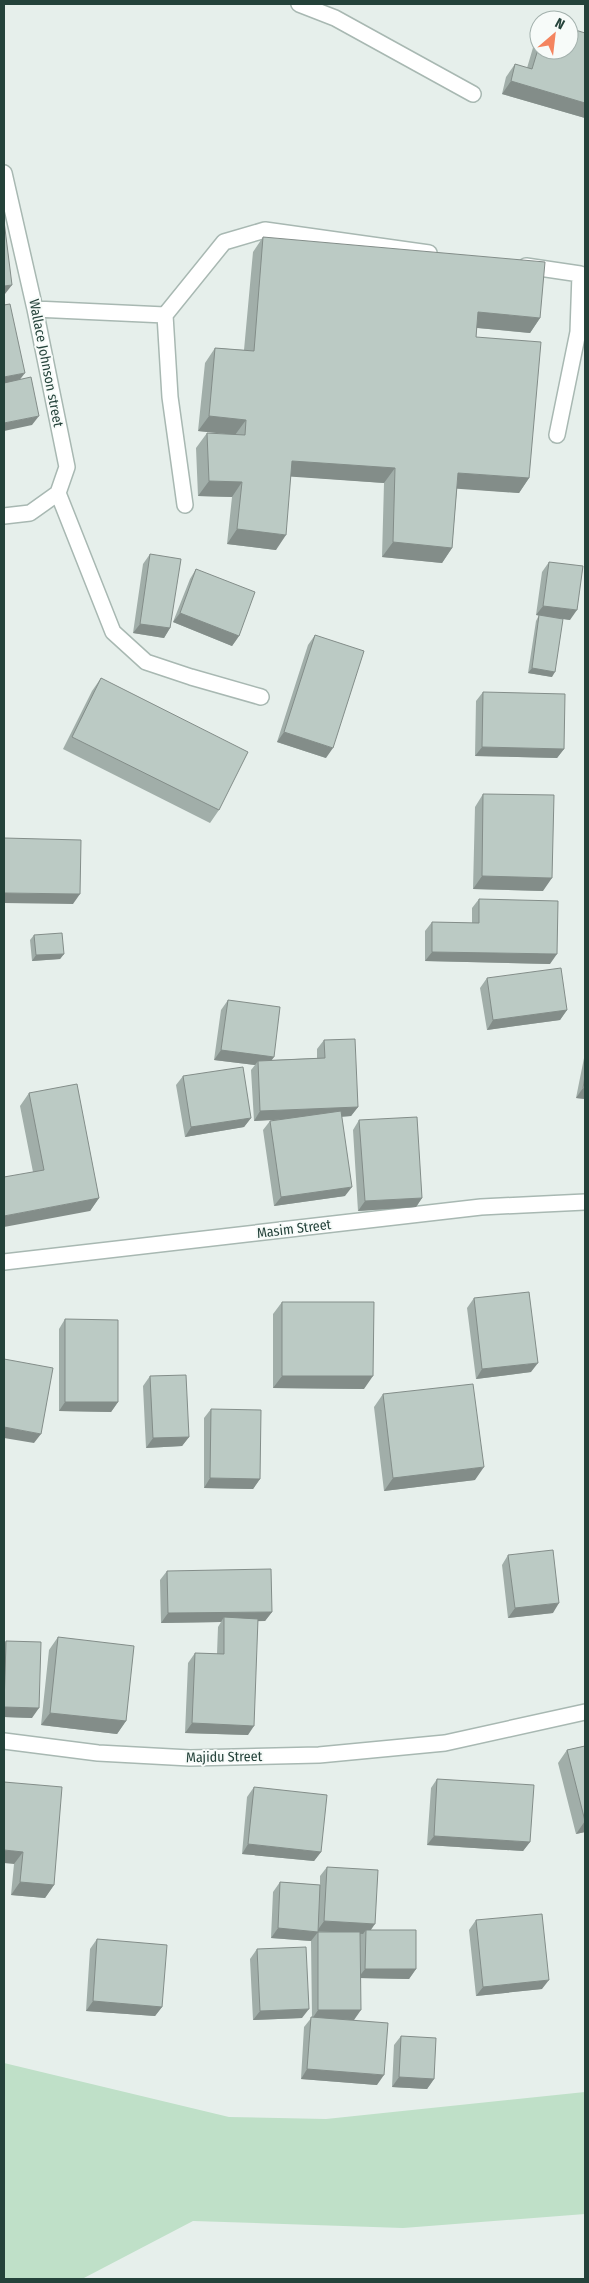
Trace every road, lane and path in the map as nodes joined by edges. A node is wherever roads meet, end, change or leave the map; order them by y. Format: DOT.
graph roads {
  1 [pos="299,4"];
  2 [pos="474,94"];
  3 [pos="4,173"];
  4 [pos="442,255"];
  5 [pos="512,264"];
  6 [pos="583,267"];
  7 [pos="35,309"];
  8 [pos="165,315"];
  9 [pos="557,435"];
  10 [pos="58,493"];
  11 [pos="186,505"];
  12 [pos="4,516"];
  13 [pos="261,696"];
  14 [pos="585,1202"];
  15 [pos="4,1262"];
  16 [pos="585,1712"];
  17 [pos="4,1741"];
  1 -- 2 [label="street"];
  3 -- 7 [label="street, Wallace Johnson street"];
  4 -- 8 [label="street"];
  5 -- 6 [label="street"];
  6 -- 9 [label="street"];
  7 -- 8 [label="street"];
  7 -- 10 [label="street, Wallace Johnson street"];
  8 -- 11 [label="street"];
  10 -- 12 [label="street"];
  10 -- 13 [label="street"];
  14 -- 15 [label="street, Masim Street"];
  16 -- 17 [label="street, Majidu Street"];
}
